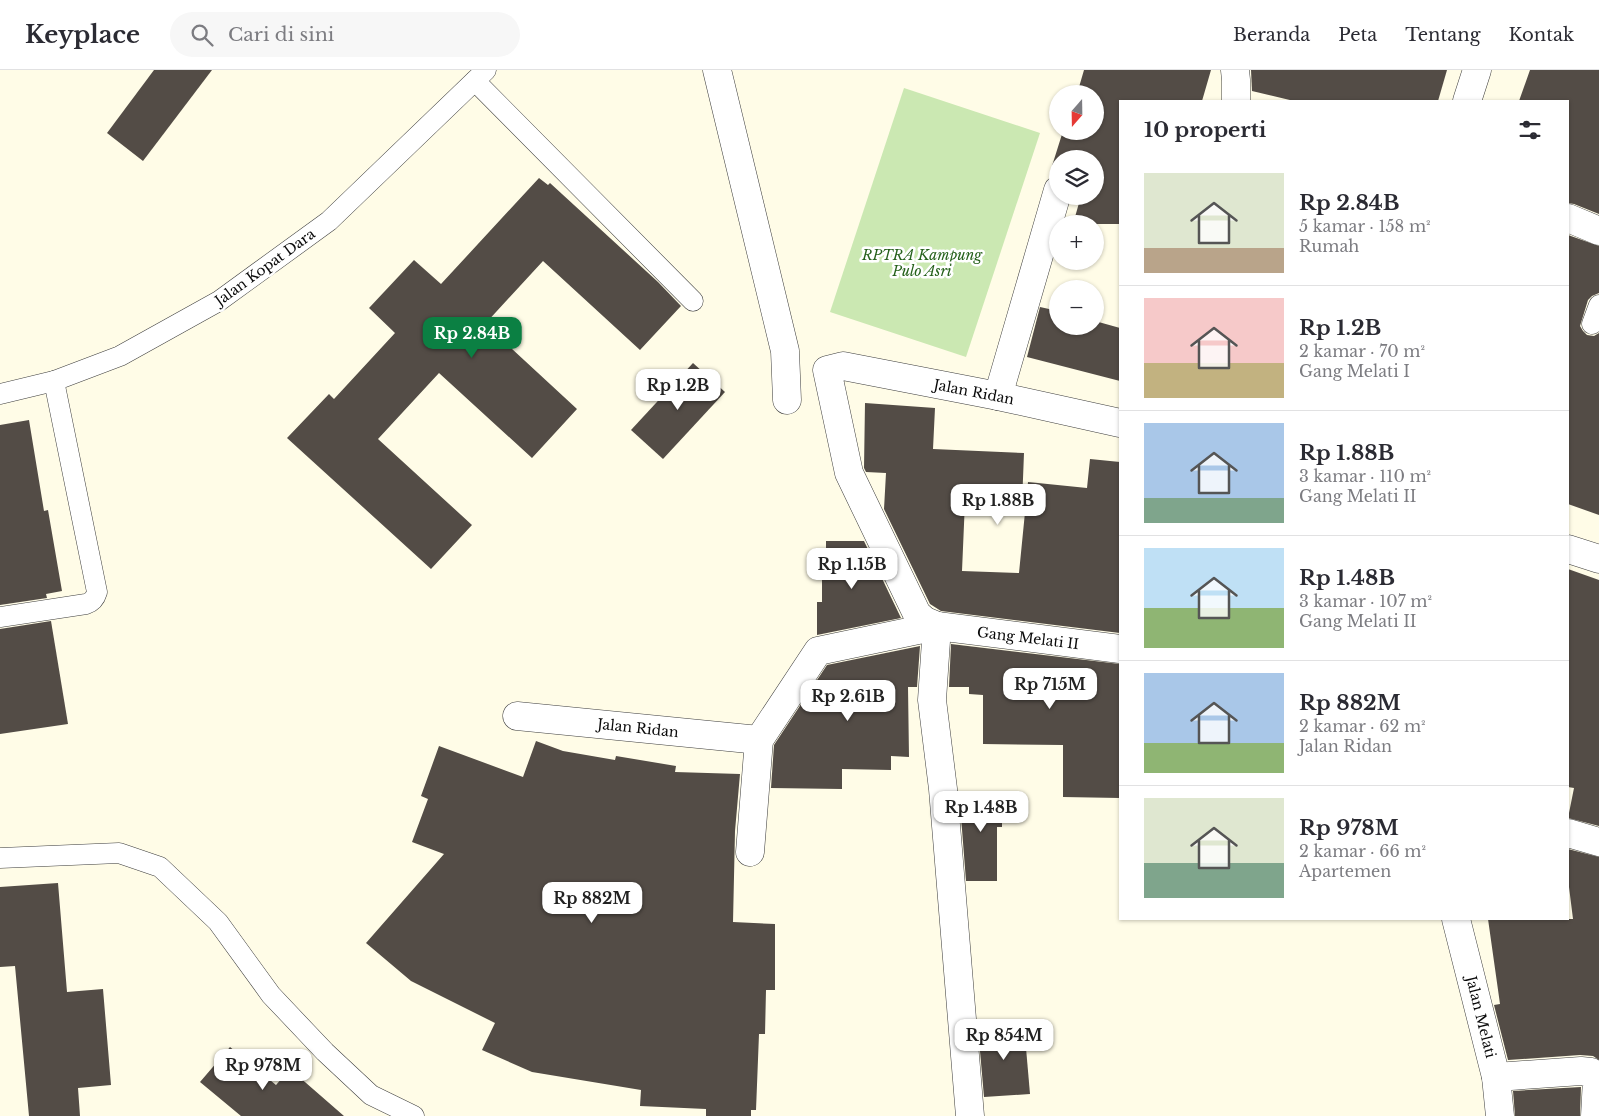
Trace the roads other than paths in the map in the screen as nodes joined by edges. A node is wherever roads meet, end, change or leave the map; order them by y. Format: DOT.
graph roads {
  1 [pos="717,70"];
  2 [pos="1235,70"];
  3 [pos="1477,70"];
  4 [pos="481,76"];
  5 [pos="1236,100"];
  6 [pos="1467,100"];
  7 [pos="1054,205"];
  8 [pos="1569,218"];
  9 [pos="1599,231"];
  10 [pos="693,301"];
  11 [pos="1599,305"];
  12 [pos="1592,324"];
  13 [pos="54,381"];
  14 [pos="0,394"];
  15 [pos="998,396"];
  16 [pos="787,400"];
  17 [pos="1119,423"];
  18 [pos="1569,549"];
  19 [pos="1599,559"];
  20 [pos="0,617"];
  21 [pos="936,626"];
  22 [pos="1119,649"];
  23 [pos="517,716"];
  24 [pos="759,740"];
  25 [pos="1569,833"];
  26 [pos="1599,842"];
  27 [pos="750,852"];
  28 [pos="0,858"];
  29 [pos="1456,920"];
  30 [pos="1496,1077"];
  31 [pos="414,1116"];
  32 [pos="970,1116"];
  33 [pos="1500,1116"];
  34 [pos="1595,1116"];
  1 -- 16 [label="street"];
  2 -- 5 [label="street"];
  3 -- 6 [label="street"];
  4 -- 10 [label="lane"];
  4 -- 13 [label="lane, Jalan Kopat Dara"];
  7 -- 15 [label="street"];
  8 -- 9 [label="street"];
  11 -- 12 [label="lane"];
  13 -- 14 [label="lane, Jalan Kopat Dara"];
  13 -- 20 [label="lane"];
  15 -- 17 [label="street, Jalan Ridan"];
  15 -- 21 [label="street, Jalan Ridan"];
  18 -- 19 [label="street"];
  21 -- 22 [label="street, Gang Melati II"];
  21 -- 24 [label="street"];
  21 -- 32 [label="street"];
  23 -- 24 [label="street, Jalan Ridan"];
  24 -- 27 [label="street"];
  25 -- 26 [label="street"];
  28 -- 31 [label="lane"];
  29 -- 30 [label="street, Jalan Melati"];
  30 -- 33 [label="street, Jalan Melati"];
  30 -- 34 [label="street"];
}
